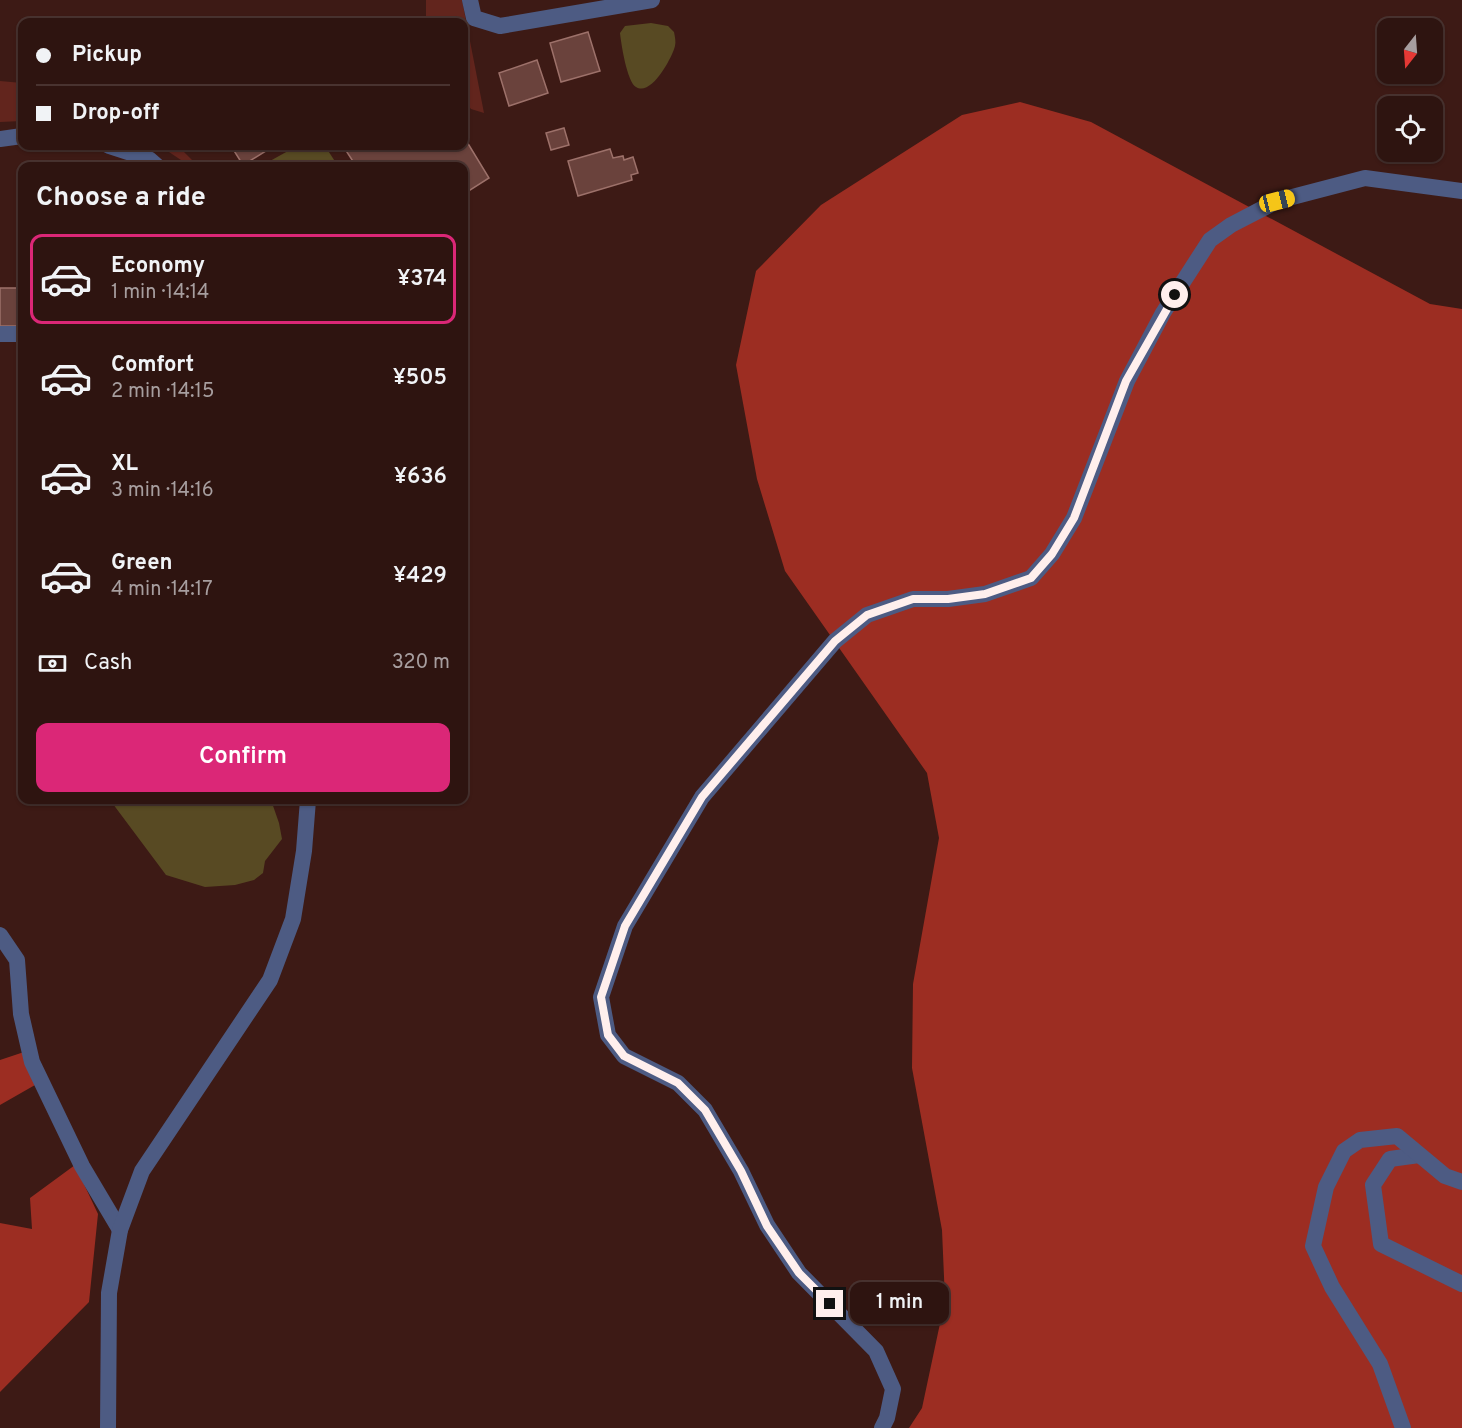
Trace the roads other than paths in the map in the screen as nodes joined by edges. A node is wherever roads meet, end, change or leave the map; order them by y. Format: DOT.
graph roads {
  1 [pos="470,0"];
  2 [pos="652,0"];
  3 [pos="18,137"];
  4 [pos="0,139"];
  5 [pos="121,150"];
  6 [pos="152,162"];
  7 [pos="1462,191"];
  8 [pos="0,334"];
  9 [pos="18,334"];
  10 [pos="308,804"];
  11 [pos="0,935"];
  12 [pos="1419,1155"];
  13 [pos="1462,1182"];
  14 [pos="120,1230"];
  15 [pos="1462,1284"];
  16 [pos="108,1428"];
  17 [pos="882,1428"];
  18 [pos="1403,1428"];
  1 -- 2 [label="street"];
  3 -- 4 [label="street"];
  5 -- 6 [label="street"];
  7 -- 17 [label="street"];
  8 -- 9 [label="street"];
  10 -- 14 [label="street"];
  11 -- 14 [label="street"];
  12 -- 13 [label="street"];
  12 -- 15 [label="street"];
  12 -- 18 [label="street"];
  14 -- 16 [label="street"];
}
